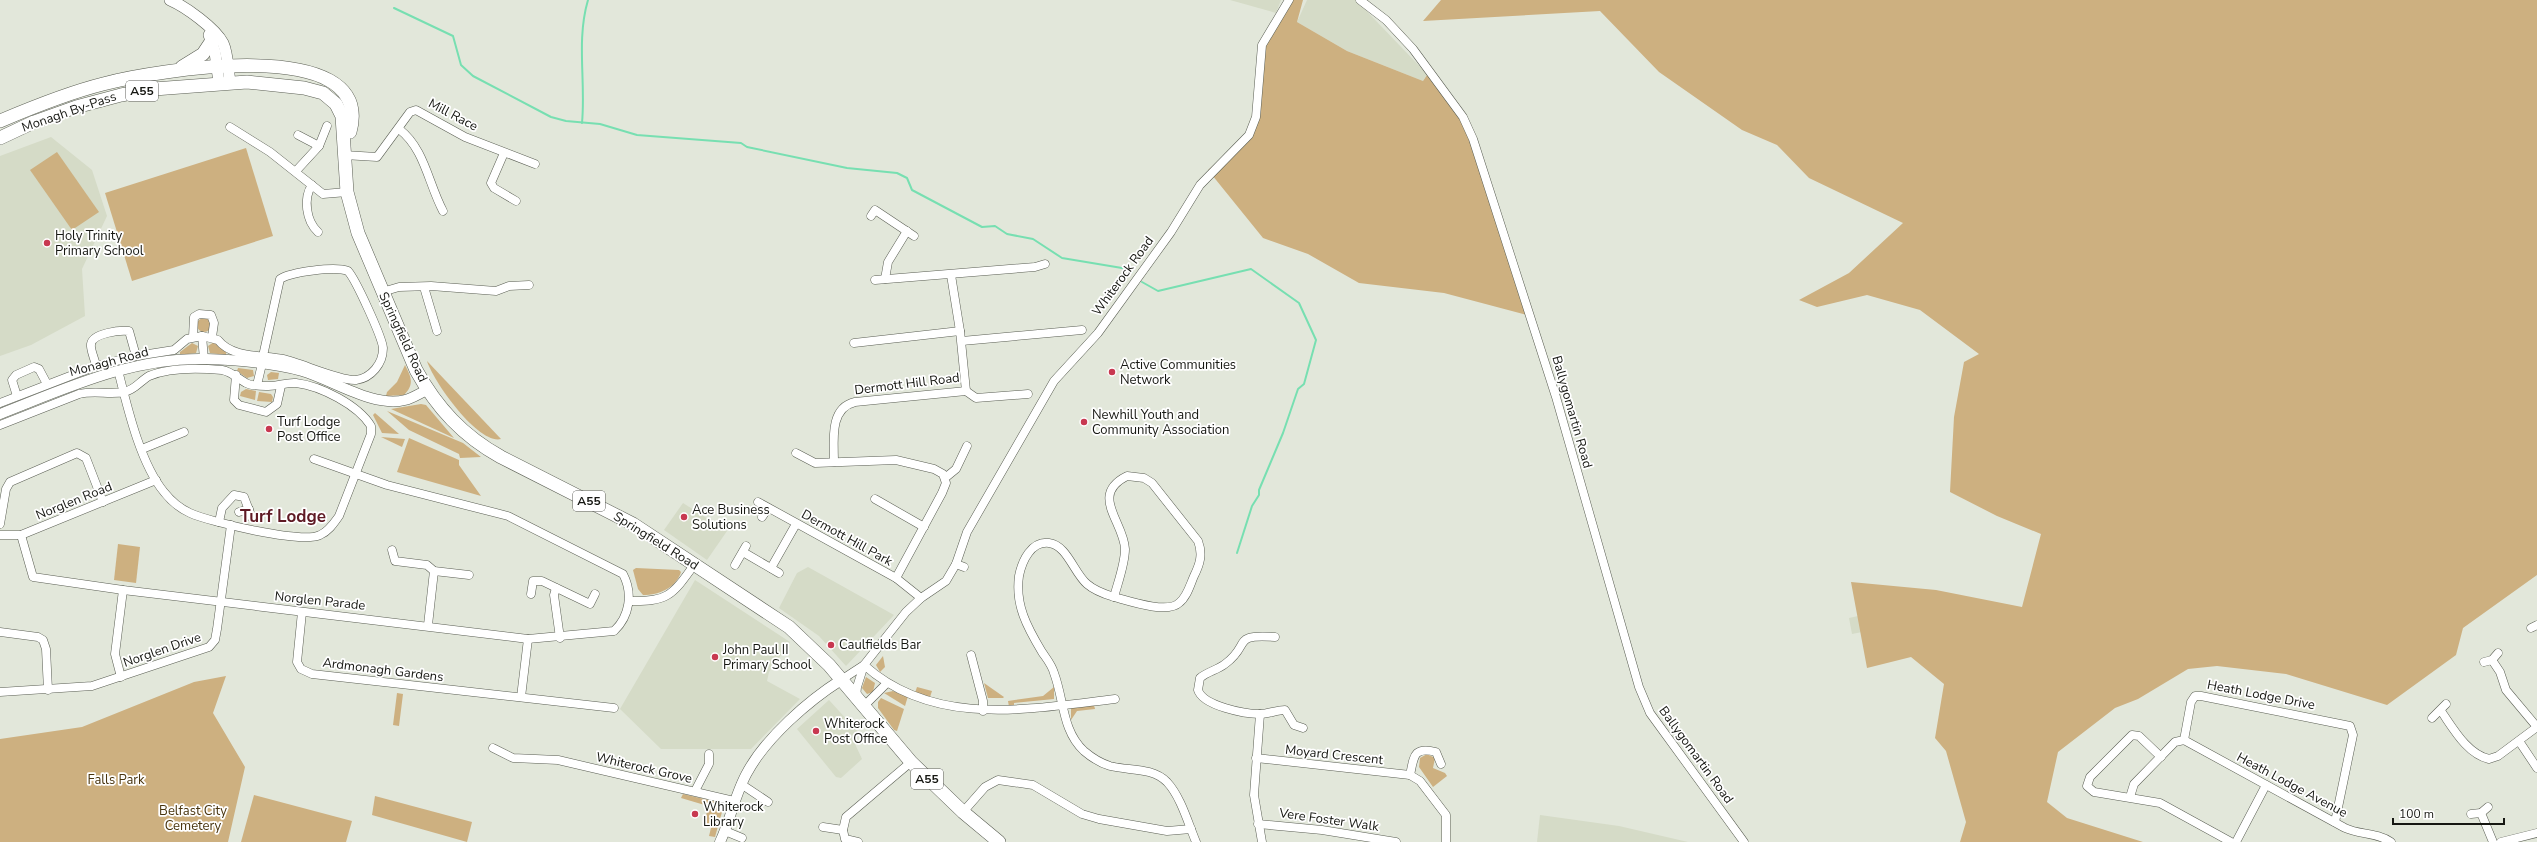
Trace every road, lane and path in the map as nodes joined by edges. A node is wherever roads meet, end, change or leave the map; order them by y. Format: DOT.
graph roads {
  1 [pos="170,0"];
  2 [pos="1289,0"];
  3 [pos="1360,0"];
  4 [pos="205,25"];
  5 [pos="212,42"];
  6 [pos="226,52"];
  7 [pos="222,66"];
  8 [pos="253,66"];
  9 [pos="172,70"];
  10 [pos="224,83"];
  11 [pos="0,121"];
  12 [pos="327,126"];
  13 [pos="230,127"];
  14 [pos="399,129"];
  15 [pos="298,135"];
  16 [pos="0,138"];
  17 [pos="319,146"];
  18 [pos="504,152"];
  19 [pos="344,153"];
  20 [pos="535,164"];
  21 [pos="296,171"];
  22 [pos="312,185"];
  23 [pos="347,192"];
  24 [pos="516,201"];
  25 [pos="443,211"];
  26 [pos="871,216"];
  27 [pos="318,232"];
  28 [pos="1045,264"];
  29 [pos="951,275"];
  30 [pos="875,280"];
  31 [pos="885,280"];
  32 [pos="529,285"];
  33 [pos="424,287"];
  34 [pos="382,292"];
  35 [pos="1082,330"];
  36 [pos="438,331"];
  37 [pos="960,331"];
  38 [pos="202,336"];
  39 [pos="193,337"];
  40 [pos="212,337"];
  41 [pos="962,341"];
  42 [pos="854,343"];
  43 [pos="136,356"];
  44 [pos="204,359"];
  45 [pos="262,360"];
  46 [pos="96,366"];
  47 [pos="118,370"];
  48 [pos="236,375"];
  49 [pos="47,384"];
  50 [pos="257,385"];
  51 [pos="281,386"];
  52 [pos="427,390"];
  53 [pos="966,391"];
  54 [pos="124,392"];
  55 [pos="1028,394"];
  56 [pos="17,396"];
  57 [pos="0,403"];
  58 [pos="0,414"];
  59 [pos="0,425"];
  60 [pos="184,432"];
  61 [pos="967,446"];
  62 [pos="142,449"];
  63 [pos="796,453"];
  64 [pos="314,459"];
  65 [pos="834,462"];
  66 [pos="355,476"];
  67 [pos="945,478"];
  68 [pos="156,480"];
  69 [pos="875,499"];
  70 [pos="103,502"];
  71 [pos="758,502"];
  72 [pos="768,508"];
  73 [pos="249,509"];
  74 [pos="240,512"];
  75 [pos="762,517"];
  76 [pos="252,518"];
  77 [pos="219,522"];
  78 [pos="0,524"];
  79 [pos="796,524"];
  80 [pos="231,525"];
  81 [pos="924,528"];
  82 [pos="0,535"];
  83 [pos="20,536"];
  84 [pos="392,550"];
  85 [pos="694,565"];
  86 [pos="735,565"];
  87 [pos="771,568"];
  88 [pos="434,571"];
  89 [pos="779,573"];
  90 [pos="469,575"];
  91 [pos="896,578"];
  92 [pos="556,588"];
  93 [pos="123,590"];
  94 [pos="531,594"];
  95 [pos="595,594"];
  96 [pos="1114,597"];
  97 [pos="921,598"];
  98 [pos="629,601"];
  99 [pos="221,602"];
  100 [pos="302,612"];
  101 [pos="428,625"];
  102 [pos="0,632"];
  103 [pos="1275,637"];
  104 [pos="560,638"];
  105 [pos="528,639"];
  106 [pos="2498,653"];
  107 [pos="971,655"];
  108 [pos="864,665"];
  109 [pos="121,676"];
  110 [pos="841,680"];
  111 [pos="887,683"];
  112 [pos="48,690"];
  113 [pos="0,692"];
  114 [pos="521,698"];
  115 [pos="1115,699"];
  116 [pos="860,703"];
  117 [pos="2446,704"];
  118 [pos="1062,705"];
  119 [pos="614,708"];
  120 [pos="983,711"];
  121 [pos="2441,711"];
  122 [pos="1260,714"];
  123 [pos="2432,718"];
  124 [pos="2537,727"];
  125 [pos="1303,728"];
  126 [pos="2184,740"];
  127 [pos="2519,741"];
  128 [pos="493,748"];
  129 [pos="709,754"];
  130 [pos="2161,757"];
  131 [pos="1256,758"];
  132 [pos="911,762"];
  133 [pos="1440,764"];
  134 [pos="2537,768"];
  135 [pos="1410,775"];
  136 [pos="741,784"];
  137 [pos="2266,785"];
  138 [pos="695,791"];
  139 [pos="2130,797"];
  140 [pos="734,801"];
  141 [pos="768,802"];
  142 [pos="2488,808"];
  143 [pos="963,812"];
  144 [pos="2481,813"];
  145 [pos="2471,814"];
  146 [pos="2335,822"];
  147 [pos="1258,824"];
  148 [pos="823,827"];
  149 [pos="1191,829"];
  150 [pos="843,830"];
  151 [pos="725,831"];
  152 [pos="2537,833"];
  153 [pos="742,838"];
  154 [pos="2515,840"];
  155 [pos="720,842"];
  156 [pos="858,842"];
  157 [pos="999,842"];
  158 [pos="1196,842"];
  159 [pos="1262,842"];
  160 [pos="1396,842"];
  161 [pos="1446,842"];
  162 [pos="1744,842"];
  163 [pos="2231,842"];
  164 [pos="2236,842"];
  165 [pos="2391,842"];
  166 [pos="2493,842"];
  167 [pos="2501,842"];
  1 -- 4 [label="main road"];
  2 -- 97 [label="street, Whiterock Road"];
  3 -- 162 [label="street, Ballygomartin Road"];
  4 -- 5 [label="main road"];
  4 -- 6 [label="main road"];
  5 -- 7 [label="main road"];
  5 -- 9 [label="highway"];
  6 -- 7 [label="main road"];
  6 -- 8 [label="main road"];
  7 -- 8 [label="highway, Monagh By-Pass / A55"];
  7 -- 9 [label="highway, Monagh By-Pass / A55"];
  7 -- 10 [label="main road"];
  8 -- 19 [label="highway, Monagh By-Pass / A55"];
  9 -- 11 [label="highway, Monagh By-Pass / A55"];
  10 -- 16 [label="highway, Monagh By-Pass / A55"];
  10 -- 19 [label="highway, Monagh By-Pass / A55"];
  12 -- 17 [label="street"];
  13 -- 21 [label="street"];
  14 -- 18 [label="street, Mill Race"];
  14 -- 19 [label="street, Mill Race"];
  14 -- 25 [label="street"];
  15 -- 17 [label="street"];
  17 -- 21 [label="street"];
  18 -- 20 [label="street, Mill Race"];
  18 -- 24 [label="street"];
  19 -- 23 [label="highway, Springfield Road / A55"];
  21 -- 22 [label="street"];
  22 -- 23 [label="street"];
  22 -- 27 [label="street"];
  23 -- 34 [label="highway, Springfield Road / A55"];
  26 -- 31 [label="street"];
  28 -- 29 [label="street"];
  29 -- 31 [label="street"];
  29 -- 37 [label="street, Dermott Hill Road"];
  30 -- 31 [label="street"];
  32 -- 33 [label="street"];
  33 -- 34 [label="street"];
  33 -- 36 [label="street"];
  34 -- 52 [label="highway, Springfield Road / A55"];
  35 -- 41 [label="street"];
  37 -- 41 [label="street, Dermott Hill Road"];
  37 -- 42 [label="street"];
  38 -- 39 [label="street, Monagh Road"];
  38 -- 40 [label="street, Monagh Road"];
  38 -- 44 [label="street"];
  39 -- 40 [label="street"];
  39 -- 43 [label="street, Monagh Road"];
  40 -- 45 [label="street"];
  41 -- 53 [label="street, Dermott Hill Road"];
  43 -- 46 [label="street, Monagh Road"];
  43 -- 46 [label="street, Monagh Road"];
  44 -- 45 [label="street, Monagh Road"];
  44 -- 47 [label="street, Monagh Road"];
  45 -- 45 [label="street"];
  45 -- 50 [label="street"];
  45 -- 52 [label="street, Monagh Road"];
  46 -- 49 [label="street, Monagh Road"];
  47 -- 54 [label="street"];
  47 -- 58 [label="street, Monagh Road"];
  48 -- 50 [label="street, Monagh Road"];
  48 -- 51 [label="street"];
  48 -- 54 [label="street, Monagh Road"];
  49 -- 56 [label="street, Monagh Road"];
  49 -- 56 [label="street"];
  50 -- 51 [label="street, Monagh Road"];
  51 -- 66 [label="street, Monagh Road"];
  52 -- 85 [label="highway, Springfield Road / A55"];
  53 -- 55 [label="street"];
  53 -- 65 [label="street, Dermott Hill Road"];
  54 -- 59 [label="street, Monagh Road"];
  54 -- 62 [label="street"];
  56 -- 57 [label="street, Monagh Road"];
  60 -- 62 [label="street"];
  61 -- 67 [label="street"];
  62 -- 68 [label="street"];
  63 -- 65 [label="street"];
  64 -- 66 [label="street"];
  65 -- 67 [label="street"];
  66 -- 80 [label="street"];
  66 -- 98 [label="street, Norglen Parade"];
  67 -- 81 [label="street"];
  68 -- 70 [label="street, Norglen Road"];
  68 -- 77 [label="street"];
  69 -- 81 [label="street"];
  70 -- 78 [label="street"];
  70 -- 83 [label="street, Norglen Road"];
  71 -- 72 [label="street, Dermott Hill Park"];
  72 -- 75 [label="street"];
  72 -- 79 [label="street, Dermott Hill Park"];
  73 -- 74 [label="street"];
  73 -- 76 [label="street"];
  73 -- 77 [label="street"];
  77 -- 80 [label="street"];
  79 -- 87 [label="street"];
  79 -- 91 [label="street, Dermott Hill Park"];
  80 -- 99 [label="street, Norglen Drive"];
  81 -- 91 [label="street"];
  82 -- 83 [label="street, Norglen Road"];
  83 -- 93 [label="street, Norglen Parade"];
  84 -- 88 [label="street"];
  85 -- 98 [label="street"];
  85 -- 110 [label="highway, Springfield Road / A55"];
  86 -- 87 [label="street"];
  87 -- 89 [label="street"];
  88 -- 90 [label="street"];
  88 -- 101 [label="street"];
  91 -- 97 [label="street, Dermott Hill Park"];
  92 -- 94 [label="street"];
  92 -- 95 [label="street"];
  92 -- 104 [label="street"];
  93 -- 99 [label="street, Norglen Parade"];
  93 -- 109 [label="street"];
  96 -- 96 [label="street"];
  96 -- 118 [label="street"];
  97 -- 108 [label="street, Whiterock Road"];
  98 -- 104 [label="street, Norglen Parade"];
  99 -- 100 [label="street, Norglen Parade"];
  99 -- 109 [label="street, Norglen Drive"];
  100 -- 101 [label="street, Norglen Parade"];
  100 -- 114 [label="street, Ardmonagh Gardens"];
  101 -- 105 [label="street, Norglen Parade"];
  102 -- 112 [label="street"];
  103 -- 122 [label="street"];
  104 -- 105 [label="street, Norglen Parade"];
  105 -- 114 [label="street"];
  106 -- 124 [label="street"];
  107 -- 120 [label="street"];
  108 -- 110 [label="street, Whiterock Road"];
  108 -- 111 [label="street"];
  108 -- 116 [label="street"];
  109 -- 112 [label="street, Norglen Drive"];
  110 -- 116 [label="highway, Springfield Road / A55"];
  110 -- 136 [label="street, Whiterock Road"];
  111 -- 116 [label="street"];
  111 -- 120 [label="street"];
  112 -- 113 [label="street, Norglen Drive"];
  114 -- 119 [label="street, Ardmonagh Gardens"];
  115 -- 118 [label="street"];
  116 -- 132 [label="highway, Springfield Road / A55"];
  117 -- 121 [label="street"];
  118 -- 120 [label="street"];
  118 -- 149 [label="street"];
  121 -- 123 [label="street"];
  121 -- 127 [label="street"];
  122 -- 125 [label="street"];
  122 -- 131 [label="street"];
  124 -- 127 [label="street"];
  126 -- 130 [label="street"];
  126 -- 137 [label="street, Heath Lodge Avenue"];
  126 -- 146 [label="street, Heath Lodge Drive"];
  127 -- 134 [label="street"];
  128 -- 138 [label="street, Whiterock Grove"];
  129 -- 138 [label="street"];
  130 -- 139 [label="street"];
  130 -- 139 [label="street"];
  131 -- 135 [label="street, Moyard Crescent"];
  131 -- 147 [label="street"];
  132 -- 143 [label="highway, Springfield Road / A55"];
  132 -- 150 [label="street"];
  133 -- 135 [label="street"];
  135 -- 161 [label="street"];
  136 -- 140 [label="street, Whiterock Road"];
  136 -- 141 [label="street"];
  137 -- 146 [label="street, Heath Lodge Avenue"];
  137 -- 164 [label="street"];
  138 -- 140 [label="street, Whiterock Grove"];
  139 -- 163 [label="street"];
  140 -- 151 [label="street, Whiterock Road"];
  142 -- 144 [label="street"];
  143 -- 149 [label="street"];
  143 -- 157 [label="highway, Springfield Road / A55"];
  144 -- 145 [label="street"];
  144 -- 166 [label="street"];
  146 -- 165 [label="street, Heath Lodge Avenue"];
  147 -- 159 [label="street"];
  147 -- 160 [label="street, Vere Foster Walk"];
  148 -- 150 [label="street"];
  149 -- 158 [label="street"];
  150 -- 156 [label="street"];
  151 -- 153 [label="street"];
  151 -- 155 [label="street, Whiterock Road"];
  152 -- 154 [label="street"];
  154 -- 167 [label="street"];
}
